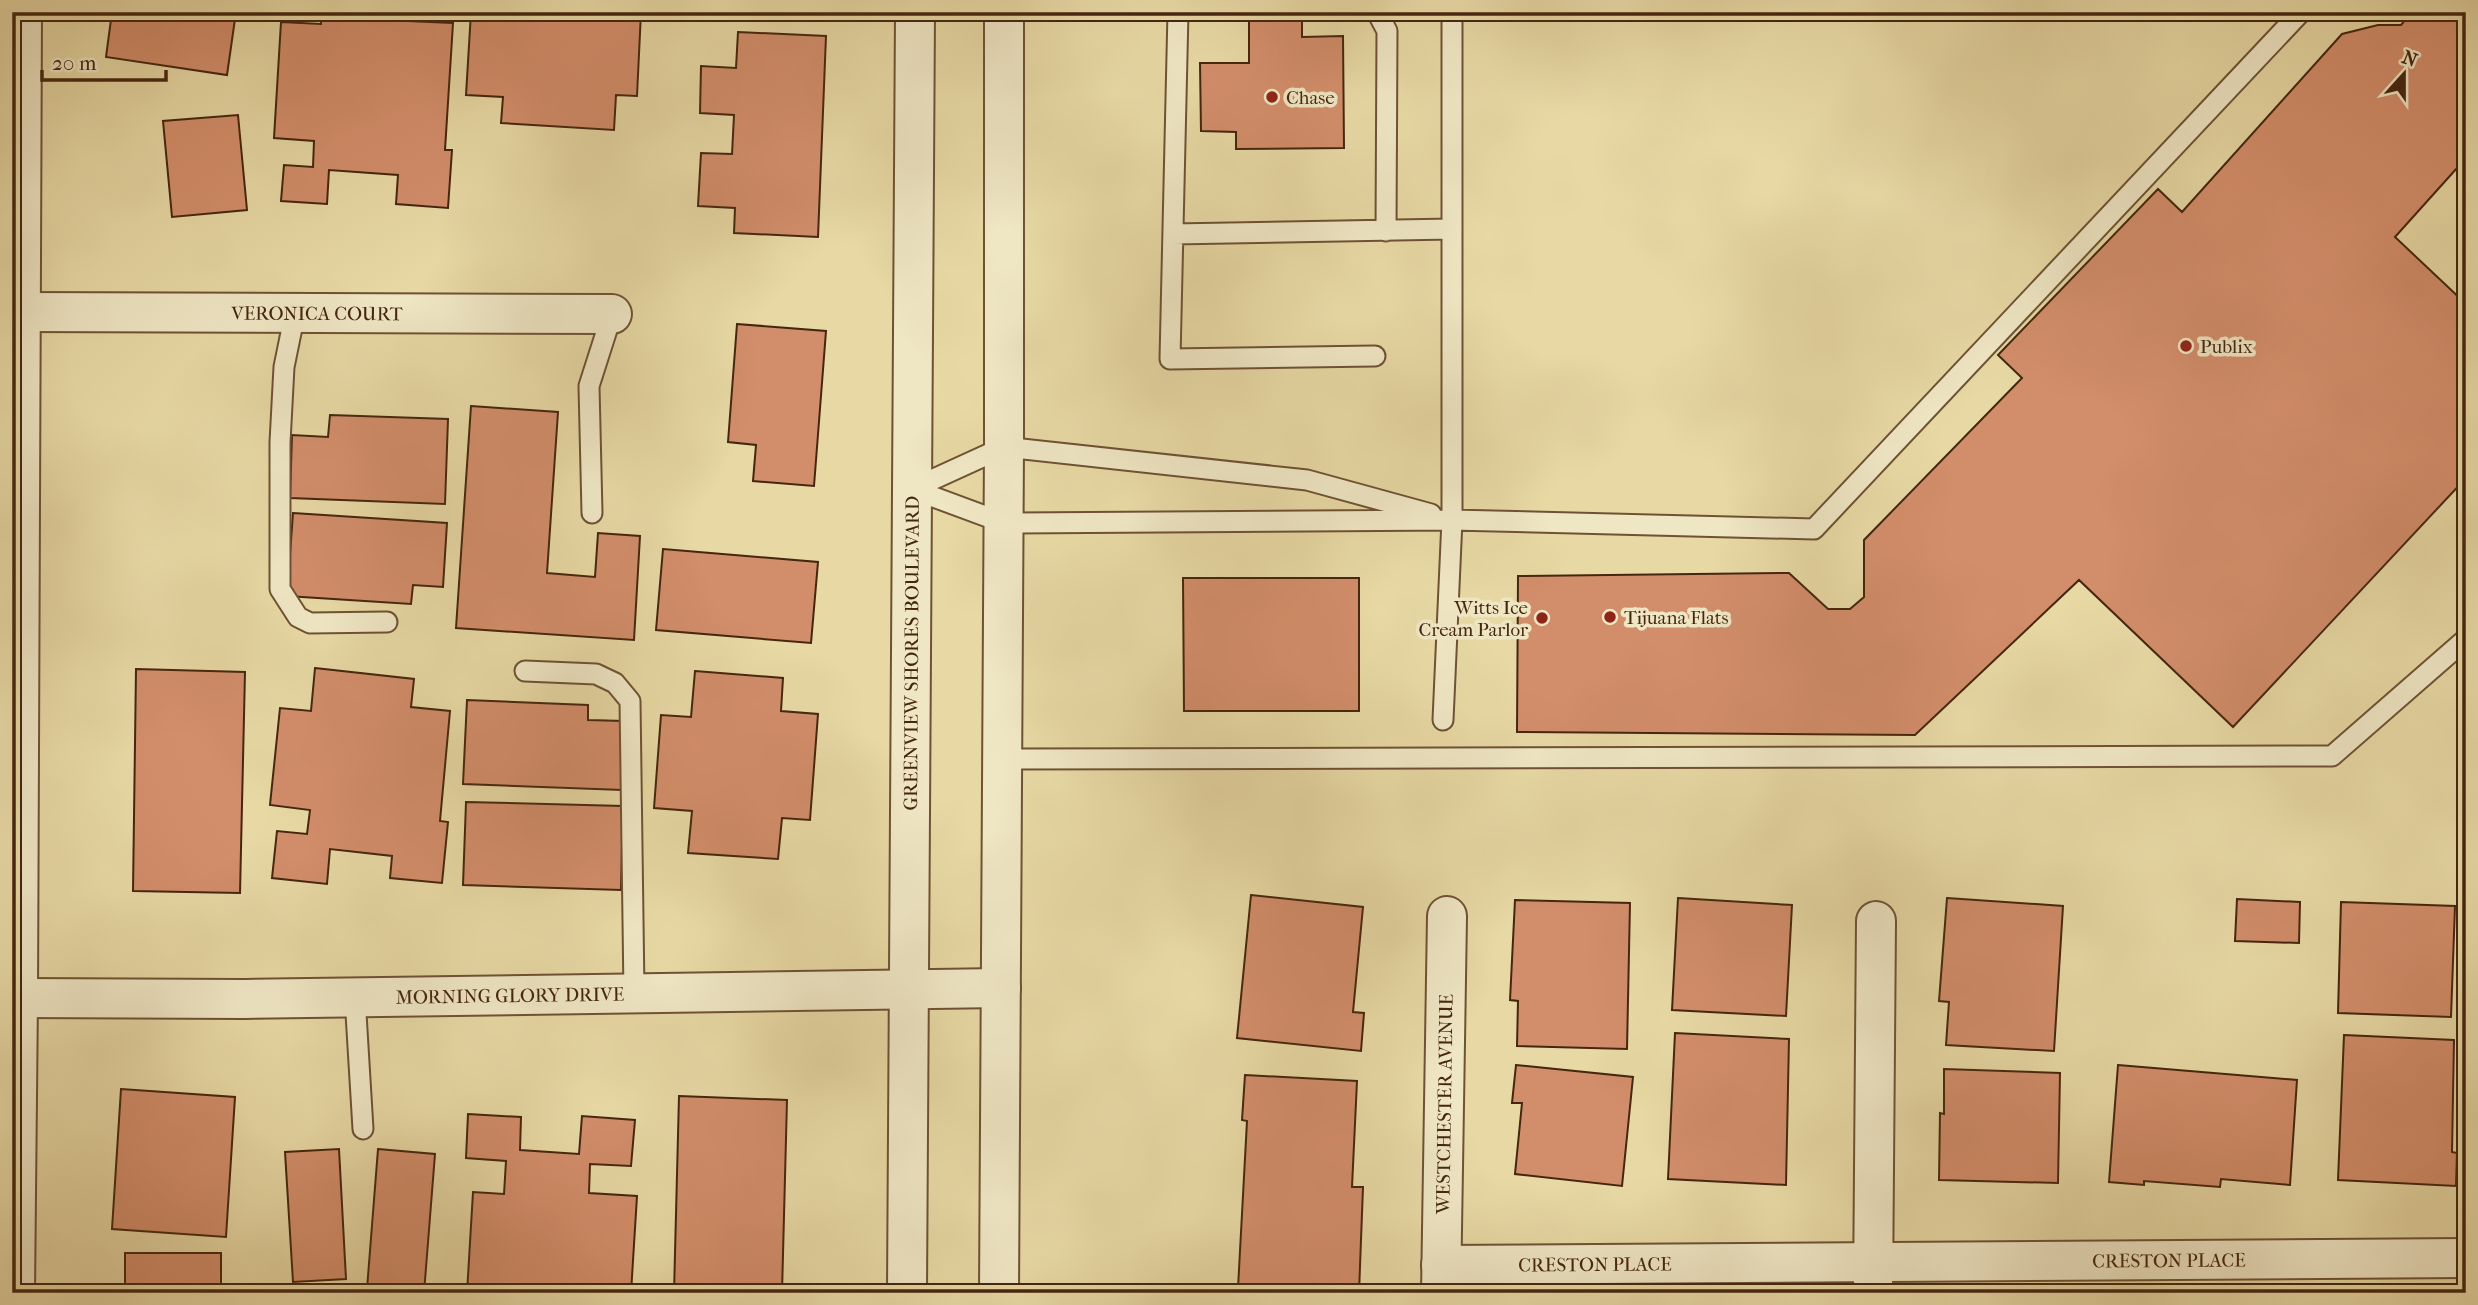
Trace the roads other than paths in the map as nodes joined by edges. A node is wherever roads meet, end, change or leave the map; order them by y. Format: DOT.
graph roads {
  1 [pos="22,12"];
  2 [pos="915,12"];
  3 [pos="1004,12"];
  4 [pos="1178,12"];
  5 [pos="1377,12"];
  6 [pos="1452,12"];
  7 [pos="2301,12"];
  8 [pos="1452,229"];
  9 [pos="1386,231"];
  10 [pos="1172,234"];
  11 [pos="295,313"];
  12 [pos="612,314"];
  13 [pos="18,332"];
  14 [pos="1375,356"];
  15 [pos="1004,447"];
  16 [pos="16,452"];
  17 [pos="912,489"];
  18 [pos="592,513"];
  19 [pos="1452,520"];
  20 [pos="1004,523"];
  21 [pos="16,579"];
  22 [pos="387,622"];
  23 [pos="2466,639"];
  24 [pos="525,671"];
  25 [pos="1443,720"];
  26 [pos="1002,759"];
  27 [pos="1447,916"];
  28 [pos="1876,921"];
  29 [pos="1001,988"];
  30 [pos="909,989"];
  31 [pos="634,993"];
  32 [pos="18,998"];
  33 [pos="355,998"];
  34 [pos="363,1129"];
  35 [pos="2466,1258"];
  36 [pos="1873,1277"];
  37 [pos="1441,1279"];
  38 [pos="15,1293"];
  39 [pos="907,1293"];
  40 [pos="999,1293"];
  1 -- 13 [label="street"];
  2 -- 17 [label="street, GREENVIEW SHORES BOULEVARD"];
  3 -- 15 [label="street"];
  4 -- 10 [label="lane"];
  5 -- 9 [label="lane"];
  6 -- 8 [label="lane"];
  7 -- 19 [label="lane"];
  8 -- 9 [label="lane"];
  8 -- 19 [label="lane"];
  9 -- 10 [label="lane"];
  10 -- 14 [label="lane"];
  11 -- 12 [label="street, VERONICA COURT"];
  11 -- 13 [label="street, VERONICA COURT"];
  11 -- 22 [label="lane"];
  12 -- 18 [label="lane"];
  13 -- 16 [label="street"];
  15 -- 17 [label="lane"];
  15 -- 19 [label="lane"];
  15 -- 20 [label="street"];
  16 -- 21 [label="street"];
  17 -- 20 [label="lane"];
  17 -- 30 [label="street, GREENVIEW SHORES BOULEVARD"];
  19 -- 20 [label="lane"];
  19 -- 25 [label="lane"];
  20 -- 26 [label="street"];
  21 -- 32 [label="street"];
  23 -- 26 [label="lane"];
  24 -- 31 [label="lane"];
  26 -- 29 [label="street"];
  27 -- 37 [label="street, WESTCHESTER AVENUE"];
  28 -- 36 [label="street"];
  29 -- 30 [label="street, MORNING GLORY DRIVE"];
  29 -- 40 [label="street"];
  30 -- 31 [label="street, MORNING GLORY DRIVE"];
  30 -- 39 [label="street, GREENVIEW SHORES BOULEVARD"];
  31 -- 33 [label="street, MORNING GLORY DRIVE"];
  32 -- 33 [label="street, MORNING GLORY DRIVE"];
  32 -- 38 [label="street"];
  33 -- 34 [label="lane"];
  35 -- 36 [label="street, CRESTON PLACE"];
  36 -- 37 [label="street, CRESTON PLACE"];
}
